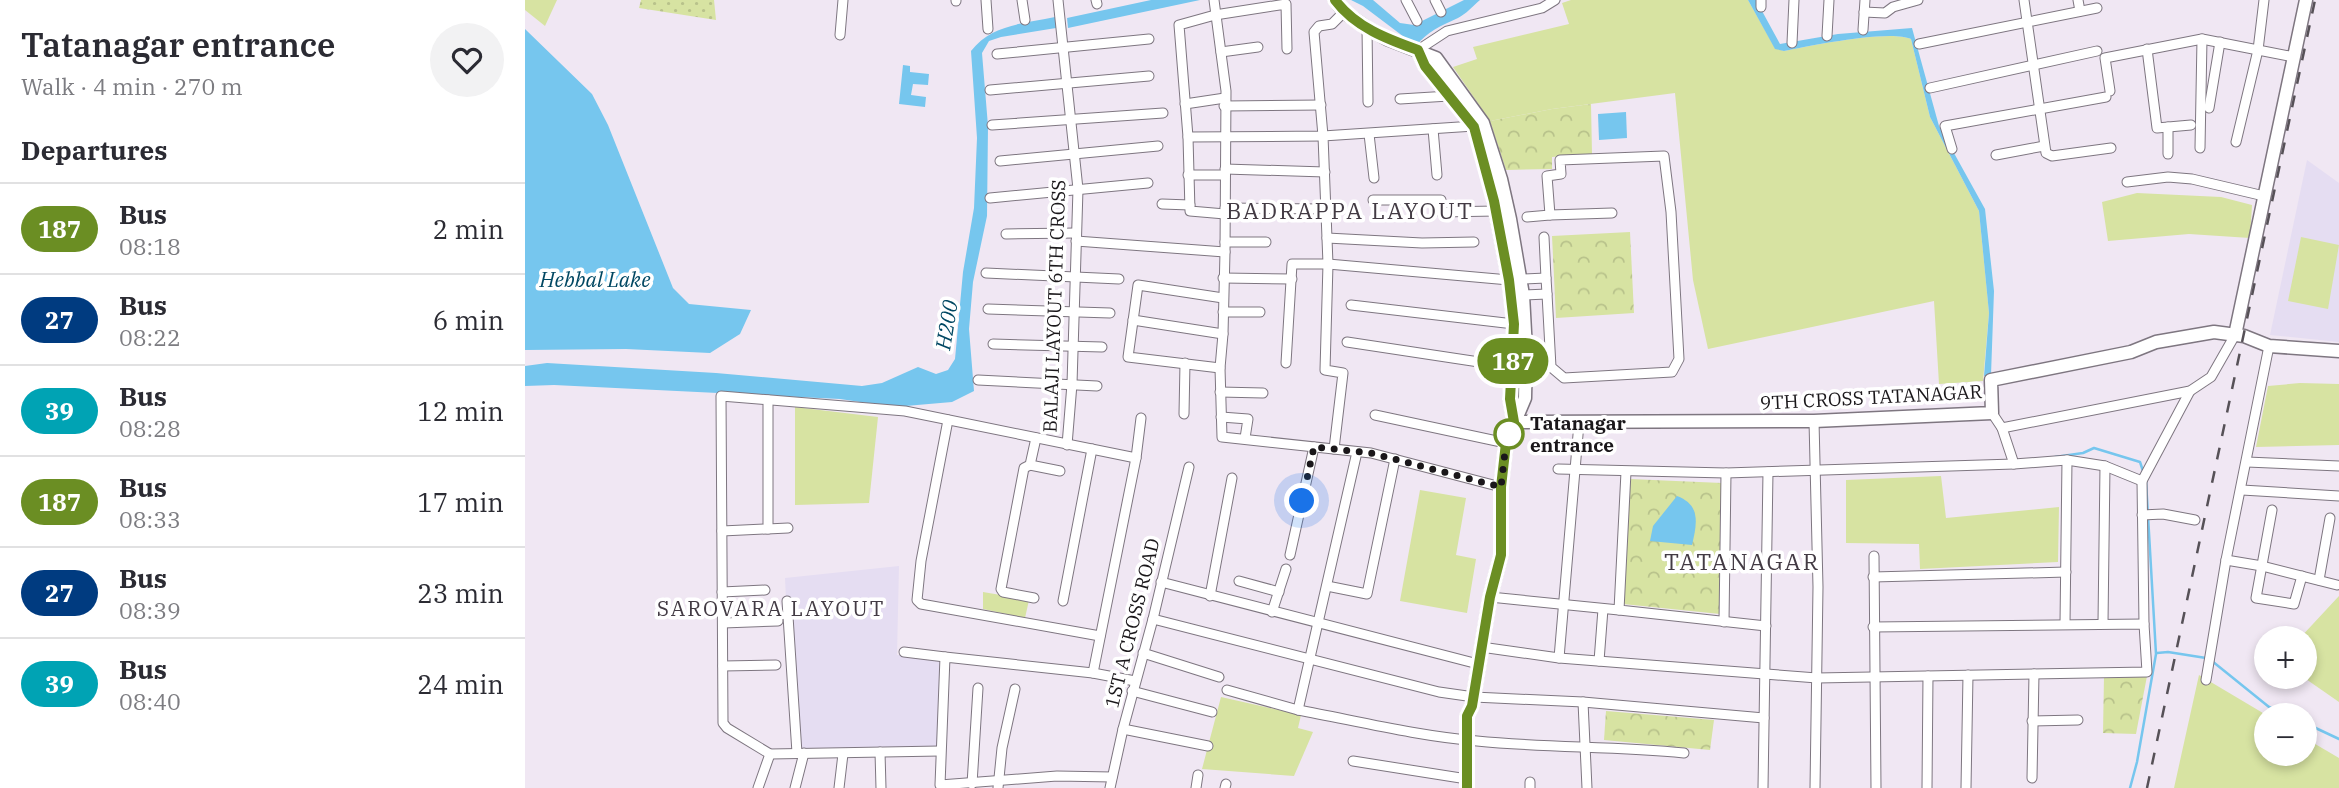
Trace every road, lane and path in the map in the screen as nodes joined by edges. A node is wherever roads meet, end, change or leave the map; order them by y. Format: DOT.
graph roads {
  1 [pos="843,0"];
  2 [pos="986,0"];
  3 [pos="1022,0"];
  4 [pos="1058,0"];
  5 [pos="1214,0"];
  6 [pos="1406,0"];
  7 [pos="1435,0"];
  8 [pos="1555,0"];
  9 [pos="1794,0"];
  10 [pos="1829,0"];
  11 [pos="1865,0"];
  12 [pos="1918,0"];
  13 [pos="2024,0"];
  14 [pos="2078,0"];
  15 [pos="2264,0"];
  16 [pos="2306,0"];
  17 [pos="1340,6"];
  18 [pos="2097,8"];
  19 [pos="2080,11"];
  20 [pos="1441,12"];
  21 [pos="1864,12"];
  22 [pos="1215,15"];
  23 [pos="1025,20"];
  24 [pos="1417,21"];
  25 [pos="2028,22"];
  26 [pos="988,29"];
  27 [pos="1367,29"];
  28 [pos="1863,30"];
  29 [pos="840,35"];
  30 [pos="1827,36"];
  31 [pos="1149,39"];
  32 [pos="2202,39"];
  33 [pos="2220,42"];
  34 [pos="1792,43"];
  35 [pos="1919,44"];
  36 [pos="1258,47"];
  37 [pos="1064,48"];
  38 [pos="1287,49"];
  39 [pos="2147,49"];
  40 [pos="1418,50"];
  41 [pos="2257,50"];
  42 [pos="2097,51"];
  43 [pos="1220,52"];
  44 [pos="997,54"];
  45 [pos="2294,57"];
  46 [pos="2032,65"];
  47 [pos="1149,76"];
  48 [pos="1067,83"];
  49 [pos="1930,88"];
  50 [pos="990,90"];
  51 [pos="1449,96"];
  52 [pos="1400,99"];
  53 [pos="1225,102"];
  54 [pos="1369,102"];
  55 [pos="1185,104"];
  56 [pos="1321,105"];
  57 [pos="2039,108"];
  58 [pos="2209,108"];
  59 [pos="1163,113"];
  60 [pos="1070,120"];
  61 [pos="992,125"];
  62 [pos="2191,125"];
  63 [pos="1474,127"];
  64 [pos="2168,127"];
  65 [pos="1433,129"];
  66 [pos="1369,134"];
  67 [pos="1323,136"];
  68 [pos="1188,137"];
  69 [pos="1226,137"];
  70 [pos="2236,142"];
  71 [pos="1158,146"];
  72 [pos="2045,146"];
  73 [pos="2111,148"];
  74 [pos="2200,148"];
  75 [pos="1952,149"];
  76 [pos="1074,154"];
  77 [pos="2168,154"];
  78 [pos="1996,155"];
  79 [pos="1000,161"];
  80 [pos="1225,172"];
  81 [pos="1325,172"];
  82 [pos="1188,175"];
  83 [pos="1437,175"];
  84 [pos="1374,178"];
  85 [pos="2127,182"];
  86 [pos="1148,183"];
  87 [pos="1078,189"];
  88 [pos="2264,196"];
  89 [pos="990,198"];
  90 [pos="1373,200"];
  91 [pos="1162,204"];
  92 [pos="1499,204"];
  93 [pos="1190,205"];
  94 [pos="1326,209"];
  95 [pos="1225,211"];
  96 [pos="1612,213"];
  97 [pos="1550,215"];
  98 [pos="1527,217"];
  99 [pos="1006,234"];
  100 [pos="1076,237"];
  101 [pos="1544,237"];
  102 [pos="1327,238"];
  103 [pos="1266,242"];
  104 [pos="1474,242"];
  105 [pos="1225,247"];
  106 [pos="1328,264"];
  107 [pos="986,273"];
  108 [pos="1075,277"];
  109 [pos="1223,278"];
  110 [pos="1546,278"];
  111 [pos="1119,279"];
  112 [pos="1292,279"];
  113 [pos="1515,279"];
  114 [pos="1547,294"];
  115 [pos="1523,295"];
  116 [pos="1223,298"];
  117 [pos="1351,305"];
  118 [pos="988,309"];
  119 [pos="1074,312"];
  120 [pos="1223,312"];
  121 [pos="1260,312"];
  122 [pos="1110,313"];
  123 [pos="1133,320"];
  124 [pos="1514,324"];
  125 [pos="1223,334"];
  126 [pos="2235,335"];
  127 [pos="1347,342"];
  128 [pos="993,344"];
  129 [pos="2269,346"];
  130 [pos="1073,347"];
  131 [pos="1102,347"];
  132 [pos="2339,351"];
  133 [pos="1185,363"];
  134 [pos="1286,363"];
  135 [pos="1512,367"];
  136 [pos="1220,368"];
  137 [pos="978,380"];
  138 [pos="1072,384"];
  139 [pos="1097,386"];
  140 [pos="2190,391"];
  141 [pos="1220,393"];
  142 [pos="1263,393"];
  143 [pos="768,400"];
  144 [pos="1992,413"];
  145 [pos="1184,414"];
  146 [pos="1375,415"];
  147 [pos="1221,416"];
  148 [pos="1142,418"];
  149 [pos="948,420"];
  150 [pos="1814,421"];
  151 [pos="1514,422"];
  152 [pos="1579,423"];
  153 [pos="2002,428"];
  154 [pos="1036,438"];
  155 [pos="1245,438"];
  156 [pos="1506,443"];
  157 [pos="1067,445"];
  158 [pos="1314,447"];
  159 [pos="1092,449"];
  160 [pos="1334,449"];
  161 [pos="1357,452"];
  162 [pos="1136,458"];
  163 [pos="1395,459"];
  164 [pos="2067,460"];
  165 [pos="2247,462"];
  166 [pos="2014,464"];
  167 [pos="1030,465"];
  168 [pos="2105,466"];
  169 [pos="2339,466"];
  170 [pos="1189,467"];
  171 [pos="1558,469"];
  172 [pos="1575,469"];
  173 [pos="1815,469"];
  174 [pos="1060,471"];
  175 [pos="1626,472"];
  176 [pos="1768,472"];
  177 [pos="1726,473"];
  178 [pos="1232,478"];
  179 [pos="2143,478"];
  180 [pos="1501,487"];
  181 [pos="2242,490"];
  182 [pos="2339,496"];
  183 [pos="2272,510"];
  184 [pos="2142,515"];
  185 [pos="2330,519"];
  186 [pos="2195,520"];
  187 [pos="787,528"];
  188 [pos="768,529"];
  189 [pos="722,531"];
  190 [pos="1290,555"];
  191 [pos="1874,555"];
  192 [pos="2226,560"];
  193 [pos="2262,566"];
  194 [pos="1286,569"];
  195 [pos="2066,572"];
  196 [pos="2302,576"];
  197 [pos="1873,577"];
  198 [pos="2319,580"];
  199 [pos="1239,581"];
  200 [pos="1161,582"];
  201 [pos="2337,585"];
  202 [pos="1327,586"];
  203 [pos="765,590"];
  204 [pos="722,592"];
  205 [pos="1279,592"];
  206 [pos="1210,596"];
  207 [pos="1490,597"];
  208 [pos="1034,598"];
  209 [pos="787,601"];
  210 [pos="1063,601"];
  211 [pos="1563,604"];
  212 [pos="1603,609"];
  213 [pos="1619,610"];
  214 [pos="1272,612"];
  215 [pos="1153,619"];
  216 [pos="778,621"];
  217 [pos="1724,622"];
  218 [pos="723,623"];
  219 [pos="1319,623"];
  220 [pos="2103,623"];
  221 [pos="2065,624"];
  222 [pos="2144,624"];
  223 [pos="1766,626"];
  224 [pos="1873,627"];
  225 [pos="1100,636"];
  226 [pos="1481,647"];
  227 [pos="904,652"];
  228 [pos="1143,653"];
  229 [pos="944,657"];
  230 [pos="1311,658"];
  231 [pos="1559,658"];
  232 [pos="1599,661"];
  233 [pos="1478,664"];
  234 [pos="776,665"];
  235 [pos="723,666"];
  236 [pos="1094,673"];
  237 [pos="2034,674"];
  238 [pos="1765,675"];
  239 [pos="1968,675"];
  240 [pos="1928,676"];
  241 [pos="1219,677"];
  242 [pos="1873,677"];
  243 [pos="1817,678"];
  244 [pos="2206,680"];
  245 [pos="1134,686"];
  246 [pos="978,688"];
  247 [pos="1015,689"];
  248 [pos="1227,690"];
  249 [pos="1473,702"];
  250 [pos="1583,702"];
  251 [pos="1298,710"];
  252 [pos="1212,712"];
  253 [pos="1764,718"];
  254 [pos="2078,720"];
  255 [pos="2032,721"];
  256 [pos="1123,729"];
  257 [pos="1470,741"];
  258 [pos="1208,746"];
  259 [pos="1586,748"];
  260 [pos="940,751"];
  261 [pos="880,752"];
  262 [pos="801,753"];
  263 [pos="1684,753"];
  264 [pos="770,754"];
  265 [pos="843,754"];
  266 [pos="1353,761"];
  267 [pos="1198,775"];
  268 [pos="1112,777"];
  269 [pos="2032,778"];
  270 [pos="972,784"];
  271 [pos="997,784"];
  272 [pos="1469,785"];
  273 [pos="758,788"];
  274 [pos="795,788"];
  275 [pos="839,788"];
  276 [pos="881,788"];
  277 [pos="1110,788"];
  278 [pos="1196,788"];
  279 [pos="1587,788"];
  280 [pos="1763,788"];
  281 [pos="1815,788"];
  282 [pos="1875,788"];
  283 [pos="1927,788"];
  284 [pos="1966,788"];
  1 -- 29 [label="street"];
  2 -- 26 [label="street"];
  3 -- 23 [label="street"];
  4 -- 37 [label="street, BALAJI LAYOUT 6TH CROSS"];
  5 -- 22 [label="street"];
  6 -- 24 [label="street"];
  7 -- 20 [label="street"];
  8 -- 40 [label="street"];
  9 -- 34 [label="street"];
  10 -- 30 [label="street"];
  11 -- 21 [label="street"];
  12 -- 21 [label="street"];
  13 -- 25 [label="street"];
  14 -- 19 [label="street"];
  15 -- 41 [label="street"];
  16 -- 45 [label="street"];
  17 -- 27 [label="street"];
  17 -- 56 [label="street"];
  18 -- 19 [label="street"];
  19 -- 25 [label="street"];
  21 -- 28 [label="street"];
  22 -- 38 [label="street"];
  22 -- 43 [label="street"];
  22 -- 55 [label="street"];
  25 -- 35 [label="street"];
  25 -- 46 [label="street"];
  27 -- 40 [label="street"];
  27 -- 54 [label="street"];
  31 -- 37 [label="street"];
  32 -- 33 [label="street"];
  32 -- 39 [label="street"];
  32 -- 74 [label="street"];
  33 -- 41 [label="street"];
  33 -- 58 [label="street"];
  36 -- 43 [label="street"];
  37 -- 44 [label="street"];
  37 -- 48 [label="street, BALAJI LAYOUT 6TH CROSS"];
  39 -- 57 [label="street"];
  39 -- 64 [label="street"];
  40 -- 51 [label="street"];
  40 -- 92 [label="street"];
  41 -- 45 [label="street"];
  41 -- 70 [label="street"];
  42 -- 46 [label="street"];
  43 -- 53 [label="street"];
  45 -- 88 [label="street"];
  46 -- 49 [label="street"];
  46 -- 57 [label="street"];
  47 -- 48 [label="street"];
  48 -- 50 [label="street"];
  48 -- 60 [label="street, BALAJI LAYOUT 6TH CROSS"];
  51 -- 52 [label="street"];
  51 -- 63 [label="street"];
  53 -- 55 [label="street"];
  53 -- 56 [label="street"];
  53 -- 69 [label="street"];
  55 -- 68 [label="street"];
  56 -- 67 [label="street"];
  57 -- 72 [label="street"];
  57 -- 75 [label="street"];
  59 -- 60 [label="street"];
  60 -- 61 [label="street"];
  60 -- 76 [label="street, BALAJI LAYOUT 6TH CROSS"];
  62 -- 64 [label="street"];
  63 -- 65 [label="street"];
  63 -- 92 [label="street"];
  64 -- 77 [label="street"];
  65 -- 66 [label="street"];
  65 -- 83 [label="street"];
  66 -- 67 [label="street"];
  66 -- 84 [label="street"];
  67 -- 69 [label="street"];
  67 -- 81 [label="street"];
  68 -- 69 [label="street"];
  68 -- 82 [label="street"];
  69 -- 80 [label="street"];
  71 -- 76 [label="street"];
  72 -- 73 [label="street"];
  72 -- 78 [label="street"];
  76 -- 79 [label="street"];
  76 -- 87 [label="street, BALAJI LAYOUT 6TH CROSS"];
  80 -- 81 [label="street"];
  80 -- 82 [label="street"];
  80 -- 95 [label="street"];
  81 -- 94 [label="street"];
  82 -- 93 [label="street"];
  85 -- 88 [label="street"];
  86 -- 87 [label="street"];
  87 -- 89 [label="street"];
  87 -- 100 [label="street, BALAJI LAYOUT 6TH CROSS"];
  88 -- 126 [label="street"];
  90 -- 92 [label="street"];
  91 -- 93 [label="street"];
  92 -- 113 [label="street"];
  93 -- 95 [label="street"];
  94 -- 95 [label="street"];
  94 -- 102 [label="street"];
  95 -- 105 [label="street"];
  96 -- 97 [label="street"];
  97 -- 98 [label="street"];
  97 -- 114 [label="street"];
  99 -- 100 [label="street"];
  100 -- 105 [label="street"];
  100 -- 108 [label="street, BALAJI LAYOUT 6TH CROSS"];
  101 -- 110 [label="street"];
  102 -- 104 [label="street"];
  102 -- 106 [label="street"];
  103 -- 105 [label="street"];
  105 -- 109 [label="street"];
  106 -- 112 [label="street"];
  106 -- 113 [label="street"];
  106 -- 160 [label="street"];
  107 -- 108 [label="street"];
  108 -- 111 [label="street"];
  108 -- 119 [label="street, BALAJI LAYOUT 6TH CROSS"];
  109 -- 112 [label="street"];
  109 -- 116 [label="street"];
  110 -- 113 [label="street"];
  110 -- 114 [label="street"];
  112 -- 134 [label="street"];
  113 -- 115 [label="street"];
  113 -- 124 [label="street"];
  114 -- 115 [label="street"];
  115 -- 151 [label="street"];
  116 -- 120 [label="street"];
  116 -- 123 [label="street"];
  117 -- 124 [label="street"];
  118 -- 119 [label="street"];
  119 -- 122 [label="street"];
  119 -- 130 [label="street, BALAJI LAYOUT 6TH CROSS"];
  120 -- 121 [label="street"];
  120 -- 125 [label="street"];
  123 -- 125 [label="street"];
  123 -- 133 [label="street"];
  124 -- 135 [label="street"];
  125 -- 136 [label="street"];
  126 -- 129 [label="street"];
  126 -- 140 [label="street"];
  126 -- 144 [label="street, 9TH CROSS TATANAGAR"];
  127 -- 135 [label="street"];
  128 -- 130 [label="street"];
  129 -- 132 [label="street"];
  129 -- 165 [label="street"];
  130 -- 131 [label="street"];
  130 -- 138 [label="street, BALAJI LAYOUT 6TH CROSS"];
  133 -- 136 [label="street"];
  133 -- 145 [label="street"];
  135 -- 151 [label="street"];
  136 -- 141 [label="street"];
  137 -- 138 [label="street"];
  138 -- 139 [label="street"];
  138 -- 157 [label="street, BALAJI LAYOUT 6TH CROSS"];
  140 -- 153 [label="street"];
  140 -- 179 [label="street"];
  141 -- 142 [label="street"];
  141 -- 147 [label="street"];
  143 -- 149 [label="street"];
  143 -- 188 [label="street"];
  143 -- 189 [label="street"];
  144 -- 150 [label="street, 9TH CROSS TATANAGAR"];
  144 -- 153 [label="street"];
  146 -- 156 [label="street"];
  147 -- 155 [label="street"];
  147 -- 155 [label="street"];
  148 -- 162 [label="street"];
  149 -- 154 [label="street"];
  149 -- 225 [label="street"];
  150 -- 152 [label="street, 9TH CROSS TATANAGAR"];
  150 -- 173 [label="street"];
  151 -- 152 [label="street, 9TH CROSS TATANAGAR"];
  151 -- 156 [label="street"];
  152 -- 172 [label="street"];
  153 -- 166 [label="street"];
  154 -- 157 [label="street"];
  154 -- 167 [label="street"];
  155 -- 158 [label="street"];
  156 -- 180 [label="street"];
  157 -- 159 [label="street"];
  158 -- 160 [label="street"];
  158 -- 190 [label="street"];
  159 -- 162 [label="street"];
  159 -- 210 [label="street"];
  160 -- 161 [label="street"];
  161 -- 163 [label="street"];
  161 -- 202 [label="street"];
  162 -- 225 [label="street"];
  163 -- 180 [label="street"];
  163 -- 202 [label="street"];
  164 -- 166 [label="street"];
  164 -- 168 [label="street"];
  164 -- 195 [label="street"];
  165 -- 169 [label="street"];
  165 -- 181 [label="street"];
  166 -- 173 [label="street"];
  167 -- 174 [label="street"];
  167 -- 208 [label="street"];
  168 -- 179 [label="street"];
  168 -- 220 [label="street"];
  170 -- 200 [label="street, 1ST A CROSS ROAD"];
  171 -- 172 [label="street"];
  172 -- 175 [label="street"];
  172 -- 211 [label="street"];
  173 -- 176 [label="street"];
  173 -- 243 [label="street"];
  175 -- 177 [label="street"];
  175 -- 213 [label="street"];
  176 -- 177 [label="street"];
  176 -- 223 [label="street"];
  177 -- 217 [label="street"];
  178 -- 206 [label="street"];
  179 -- 184 [label="street"];
  180 -- 207 [label="street"];
  181 -- 182 [label="street"];
  181 -- 192 [label="street"];
  183 -- 193 [label="street"];
  184 -- 186 [label="street"];
  184 -- 222 [label="street"];
  185 -- 198 [label="street"];
  187 -- 188 [label="street"];
  188 -- 189 [label="street"];
  189 -- 204 [label="street"];
  191 -- 197 [label="street"];
  192 -- 193 [label="street"];
  192 -- 244 [label="street"];
  193 -- 196 [label="street"];
  193 -- 196 [label="street"];
  194 -- 205 [label="street"];
  195 -- 197 [label="street"];
  195 -- 221 [label="street"];
  196 -- 198 [label="street"];
  197 -- 224 [label="street"];
  198 -- 201 [label="street"];
  199 -- 205 [label="street"];
  200 -- 206 [label="street"];
  200 -- 215 [label="street, 1ST A CROSS ROAD"];
  202 -- 219 [label="street"];
  203 -- 204 [label="street"];
  204 -- 218 [label="street"];
  205 -- 214 [label="street"];
  206 -- 214 [label="street"];
  207 -- 211 [label="street"];
  207 -- 226 [label="street"];
  209 -- 262 [label="street"];
  211 -- 212 [label="street"];
  211 -- 231 [label="street"];
  212 -- 213 [label="street"];
  212 -- 232 [label="street"];
  213 -- 217 [label="street"];
  214 -- 219 [label="street"];
  215 -- 228 [label="street, 1ST A CROSS ROAD"];
  215 -- 230 [label="street"];
  216 -- 218 [label="street"];
  217 -- 223 [label="street"];
  218 -- 235 [label="street"];
  219 -- 230 [label="street"];
  219 -- 233 [label="street"];
  220 -- 221 [label="street"];
  220 -- 222 [label="street"];
  221 -- 224 [label="street"];
  222 -- 237 [label="street"];
  223 -- 238 [label="street"];
  224 -- 242 [label="street"];
  225 -- 236 [label="street"];
  226 -- 231 [label="street"];
  226 -- 233 [label="street"];
  227 -- 229 [label="street"];
  228 -- 241 [label="street"];
  228 -- 245 [label="street, 1ST A CROSS ROAD"];
  229 -- 236 [label="street"];
  229 -- 260 [label="street"];
  230 -- 249 [label="street"];
  230 -- 251 [label="street"];
  231 -- 232 [label="street"];
  232 -- 238 [label="street"];
  233 -- 249 [label="street"];
  234 -- 235 [label="street"];
  235 -- 264 [label="street"];
  236 -- 245 [label="street"];
  237 -- 239 [label="street"];
  237 -- 255 [label="street"];
  238 -- 243 [label="street"];
  238 -- 253 [label="street"];
  239 -- 240 [label="street"];
  239 -- 284 [label="street"];
  240 -- 242 [label="street"];
  240 -- 283 [label="street"];
  242 -- 243 [label="street"];
  242 -- 282 [label="street"];
  243 -- 281 [label="street"];
  245 -- 252 [label="street"];
  245 -- 256 [label="street, 1ST A CROSS ROAD"];
  246 -- 270 [label="street"];
  247 -- 271 [label="street"];
  248 -- 251 [label="street"];
  249 -- 250 [label="street"];
  249 -- 257 [label="street"];
  250 -- 253 [label="street"];
  250 -- 259 [label="street"];
  251 -- 257 [label="street"];
  253 -- 280 [label="street"];
  254 -- 255 [label="street"];
  255 -- 269 [label="street"];
  256 -- 258 [label="street"];
  256 -- 268 [label="street, 1ST A CROSS ROAD"];
  257 -- 259 [label="street"];
  257 -- 272 [label="street"];
  259 -- 263 [label="street"];
  259 -- 279 [label="street"];
  260 -- 261 [label="street"];
  260 -- 270 [label="street"];
  261 -- 265 [label="street"];
  261 -- 276 [label="street"];
  262 -- 264 [label="street"];
  262 -- 265 [label="street"];
  262 -- 274 [label="street"];
  264 -- 273 [label="street"];
  265 -- 275 [label="street"];
  266 -- 272 [label="street"];
  267 -- 278 [label="street"];
  268 -- 271 [label="street"];
  268 -- 277 [label="street, 1ST A CROSS ROAD"];
  270 -- 271 [label="street"];
}
